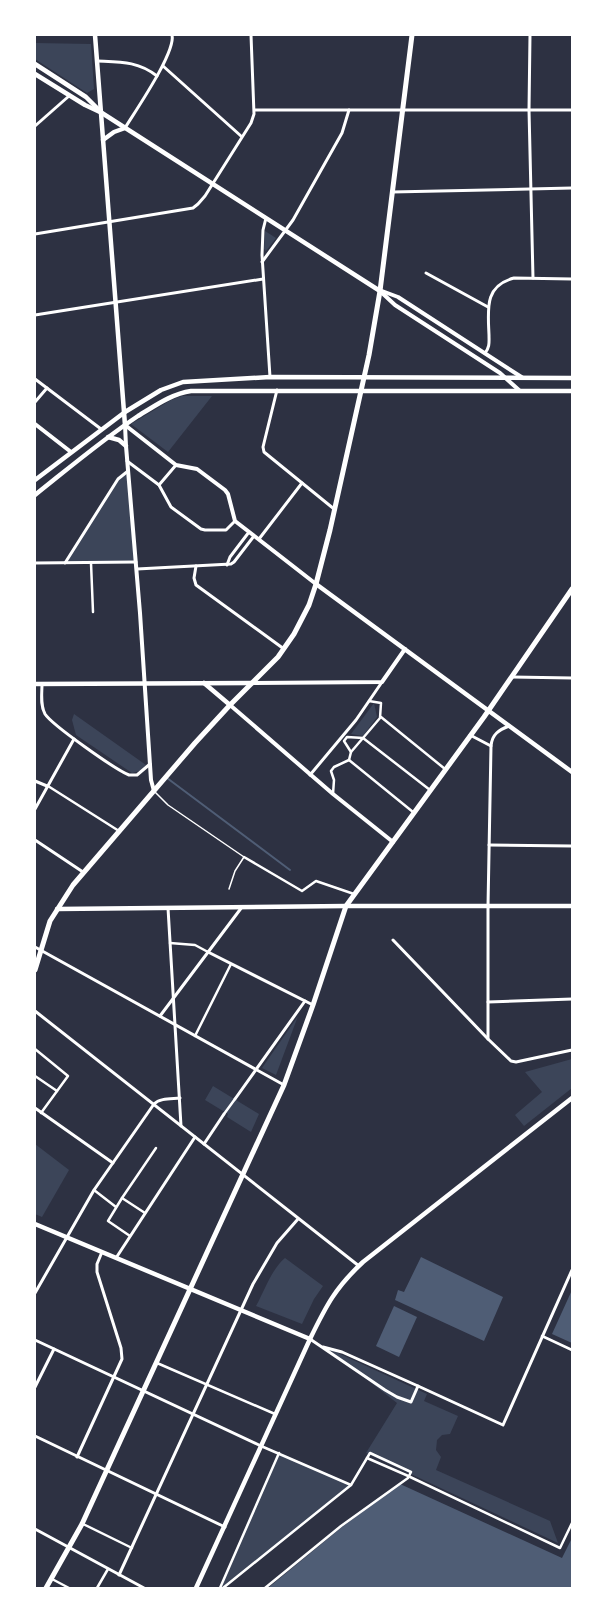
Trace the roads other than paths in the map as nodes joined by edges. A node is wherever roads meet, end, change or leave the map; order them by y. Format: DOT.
graph roads {
  1 [pos="95,35"];
  2 [pos="172,35"];
  3 [pos="251,35"];
  4 [pos="412,35"];
  5 [pos="530,35"];
  6 [pos="97,62"];
  7 [pos="35,64"];
  8 [pos="163,66"];
  9 [pos="35,74"];
  10 [pos="156,76"];
  11 [pos="69,96"];
  12 [pos="255,110"];
  13 [pos="349,110"];
  14 [pos="529,110"];
  15 [pos="572,110"];
  16 [pos="402,111"];
  17 [pos="102,113"];
  18 [pos="35,126"];
  19 [pos="125,128"];
  20 [pos="241,136"];
  21 [pos="103,140"];
  22 [pos="213,184"];
  23 [pos="531,188"];
  24 [pos="572,188"];
  25 [pos="392,192"];
  26 [pos="266,218"];
  27 [pos="110,221"];
  28 [pos="286,231"];
  29 [pos="35,234"];
  30 [pos="262,262"];
  31 [pos="426,273"];
  32 [pos="533,278"];
  33 [pos="263,279"];
  34 [pos="572,279"];
  35 [pos="380,290"];
  36 [pos="116,302"];
  37 [pos="488,307"];
  38 [pos="35,315"];
  39 [pos="485,353"];
  40 [pos="270,377"];
  41 [pos="364,378"];
  42 [pos="505,378"];
  43 [pos="523,378"];
  44 [pos="572,378"];
  45 [pos="35,380"];
  46 [pos="47,388"];
  47 [pos="277,390"];
  48 [pos="520,391"];
  49 [pos="572,391"];
  50 [pos="362,392"];
  51 [pos="35,402"];
  52 [pos="125,412"];
  53 [pos="35,424"];
  54 [pos="125,425"];
  55 [pos="101,429"];
  56 [pos="108,437"];
  57 [pos="126,446"];
  58 [pos="71,452"];
  59 [pos="127,460"];
  60 [pos="176,465"];
  61 [pos="128,471"];
  62 [pos="35,480"];
  63 [pos="302,483"];
  64 [pos="159,485"];
  65 [pos="35,495"];
  66 [pos="335,509"];
  67 [pos="235,521"];
  68 [pos="249,532"];
  69 [pos="254,536"];
  70 [pos="258,539"];
  71 [pos="35,562"];
  72 [pos="136,562"];
  73 [pos="65,563"];
  74 [pos="91,563"];
  75 [pos="227,565"];
  76 [pos="196,566"];
  77 [pos="137,569"];
  78 [pos="316,584"];
  79 [pos="572,589"];
  80 [pos="93,612"];
  81 [pos="284,649"];
  82 [pos="405,649"];
  83 [pos="510,677"];
  84 [pos="572,678"];
  85 [pos="382,682"];
  86 [pos="144,683"];
  87 [pos="204,683"];
  88 [pos="252,683"];
  89 [pos="35,684"];
  90 [pos="42,684"];
  91 [pos="369,701"];
  92 [pos="230,706"];
  93 [pos="488,710"];
  94 [pos="381,717"];
  95 [pos="509,726"];
  96 [pos="470,735"];
  97 [pos="363,738"];
  98 [pos="74,739"];
  99 [pos="491,746"];
  100 [pos="351,752"];
  101 [pos="349,760"];
  102 [pos="150,764"];
  103 [pos="445,769"];
  104 [pos="572,772"];
  105 [pos="310,775"];
  106 [pos="35,781"];
  107 [pos="47,786"];
  108 [pos="430,790"];
  109 [pos="154,791"];
  110 [pos="333,794"];
  111 [pos="35,809"];
  112 [pos="414,813"];
  113 [pos="119,832"];
  114 [pos="35,840"];
  115 [pos="392,842"];
  116 [pos="489,845"];
  117 [pos="572,846"];
  118 [pos="244,857"];
  119 [pos="84,872"];
  120 [pos="229,889"];
  121 [pos="354,894"];
  122 [pos="346,906"];
  123 [pos="488,906"];
  124 [pos="572,906"];
  125 [pos="242,907"];
  126 [pos="168,908"];
  127 [pos="57,909"];
  128 [pos="393,940"];
  129 [pos="170,943"];
  130 [pos="35,947"];
  131 [pos="40,950"];
  132 [pos="208,952"];
  133 [pos="232,964"];
  134 [pos="35,970"];
  135 [pos="174,998"];
  136 [pos="572,1000"];
  137 [pos="304,1001"];
  138 [pos="488,1002"];
  139 [pos="313,1005"];
  140 [pos="35,1011"];
  141 [pos="160,1016"];
  142 [pos="175,1025"];
  143 [pos="195,1036"];
  144 [pos="488,1039"];
  145 [pos="35,1049"];
  146 [pos="572,1050"];
  147 [pos="256,1069"];
  148 [pos="35,1076"];
  149 [pos="284,1085"];
  150 [pos="57,1091"];
  151 [pos="180,1098"];
  152 [pos="235,1098"];
  153 [pos="572,1098"];
  154 [pos="154,1104"];
  155 [pos="35,1108"];
  156 [pos="41,1113"];
  157 [pos="224,1114"];
  158 [pos="181,1126"];
  159 [pos="195,1137"];
  160 [pos="204,1144"];
  161 [pos="156,1148"];
  162 [pos="113,1163"];
  163 [pos="243,1175"];
  164 [pos="94,1190"];
  165 [pos="122,1198"];
  166 [pos="116,1207"];
  167 [pos="145,1213"];
  168 [pos="298,1219"];
  169 [pos="35,1224"];
  170 [pos="130,1236"];
  171 [pos="66,1237"];
  172 [pos="102,1252"];
  173 [pos="116,1258"];
  174 [pos="359,1266"];
  175 [pos="572,1270"];
  176 [pos="190,1289"];
  177 [pos="35,1293"];
  178 [pos="242,1310"];
  179 [pos="542,1336"];
  180 [pos="310,1339"];
  181 [pos="35,1340"];
  182 [pos="323,1347"];
  183 [pos="54,1349"];
  184 [pos="572,1350"];
  185 [pos="156,1362"];
  186 [pos="114,1378"];
  187 [pos="207,1385"];
  188 [pos="418,1386"];
  189 [pos="35,1387"];
  190 [pos="144,1391"];
  191 [pos="194,1414"];
  192 [pos="276,1415"];
  193 [pos="35,1436"];
  194 [pos="261,1446"];
  195 [pos="279,1453"];
  196 [pos="78,1457"];
  197 [pos="367,1458"];
  198 [pos="107,1471"];
  199 [pos="409,1476"];
  200 [pos="351,1485"];
  201 [pos="156,1495"];
  202 [pos="572,1523"];
  203 [pos="82,1524"];
  204 [pos="225,1527"];
  205 [pos="35,1529"];
  206 [pos="69,1548"];
  207 [pos="132,1548"];
  208 [pos="108,1569"];
  209 [pos="119,1575"];
  210 [pos="52,1578"];
  211 [pos="46,1588"];
  212 [pos="69,1588"];
  213 [pos="97,1588"];
  214 [pos="144,1588"];
  215 [pos="196,1588"];
  216 [pos="220,1588"];
  217 [pos="223,1588"];
  218 [pos="265,1588"];
  1 -- 6 [label="main road"];
  2 -- 8 [label="street"];
  3 -- 12 [label="street"];
  4 -- 16 [label="main road"];
  5 -- 14 [label="street"];
  6 -- 10 [label="street"];
  6 -- 17 [label="main road"];
  7 -- 17 [label="main road"];
  8 -- 10 [label="street"];
  8 -- 20 [label="street"];
  9 -- 11 [label="main road"];
  10 -- 19 [label="street"];
  11 -- 17 [label="main road"];
  11 -- 18 [label="street"];
  12 -- 13 [label="street"];
  12 -- 20 [label="street"];
  13 -- 16 [label="street"];
  13 -- 28 [label="street"];
  14 -- 15 [label="street"];
  14 -- 16 [label="street"];
  14 -- 23 [label="street"];
  16 -- 25 [label="main road"];
  17 -- 19 [label="main road"];
  17 -- 21 [label="main road"];
  19 -- 21 [label="main road"];
  19 -- 22 [label="main road"];
  20 -- 22 [label="street"];
  21 -- 27 [label="main road"];
  22 -- 26 [label="main road"];
  22 -- 27 [label="street"];
  23 -- 24 [label="street"];
  23 -- 25 [label="street"];
  23 -- 32 [label="street"];
  25 -- 35 [label="main road"];
  26 -- 28 [label="main road"];
  26 -- 30 [label="street"];
  27 -- 29 [label="street"];
  27 -- 36 [label="main road"];
  28 -- 30 [label="street"];
  28 -- 35 [label="main road"];
  30 -- 33 [label="street"];
  31 -- 37 [label="street"];
  32 -- 34 [label="street"];
  32 -- 37 [label="street"];
  33 -- 36 [label="street"];
  33 -- 40 [label="street"];
  35 -- 39 [label="street"];
  35 -- 41 [label="main road"];
  35 -- 42 [label="street"];
  36 -- 38 [label="street"];
  36 -- 52 [label="main road"];
  37 -- 39 [label="street"];
  39 -- 43 [label="street"];
  40 -- 41 [label="main road"];
  40 -- 52 [label="main road"];
  41 -- 42 [label="main road"];
  41 -- 50 [label="main road"];
  42 -- 43 [label="main road"];
  42 -- 48 [label="street"];
  43 -- 44 [label="main road"];
  45 -- 46 [label="street"];
  46 -- 51 [label="street"];
  46 -- 55 [label="street"];
  47 -- 50 [label="main road"];
  47 -- 54 [label="main road"];
  47 -- 63 [label="street"];
  48 -- 49 [label="main road"];
  48 -- 50 [label="main road"];
  50 -- 66 [label="main road"];
  52 -- 54 [label="main road"];
  52 -- 55 [label="main road"];
  53 -- 58 [label="street"];
  54 -- 56 [label="main road"];
  54 -- 57 [label="street"];
  54 -- 60 [label="street"];
  55 -- 58 [label="main road"];
  56 -- 57 [label="main road"];
  56 -- 65 [label="main road"];
  57 -- 59 [label="street"];
  58 -- 62 [label="main road"];
  59 -- 61 [label="street"];
  59 -- 64 [label="street"];
  60 -- 64 [label="street"];
  60 -- 67 [label="street"];
  61 -- 72 [label="street"];
  61 -- 73 [label="street"];
  63 -- 66 [label="street"];
  63 -- 70 [label="street"];
  64 -- 67 [label="street"];
  66 -- 78 [label="main road"];
  67 -- 68 [label="street"];
  68 -- 69 [label="street"];
  68 -- 75 [label="street"];
  69 -- 70 [label="street"];
  69 -- 75 [label="street"];
  70 -- 78 [label="street"];
  71 -- 73 [label="street"];
  72 -- 74 [label="street"];
  72 -- 77 [label="street"];
  73 -- 74 [label="street"];
  74 -- 80 [label="street"];
  75 -- 76 [label="street"];
  76 -- 77 [label="street"];
  76 -- 81 [label="street"];
  77 -- 86 [label="street"];
  78 -- 81 [label="main road"];
  78 -- 82 [label="main road"];
  79 -- 83 [label="main road"];
  81 -- 88 [label="main road"];
  82 -- 85 [label="street"];
  82 -- 93 [label="main road"];
  83 -- 84 [label="street"];
  83 -- 93 [label="main road"];
  85 -- 88 [label="street"];
  85 -- 91 [label="street"];
  86 -- 87 [label="main road"];
  86 -- 90 [label="main road"];
  86 -- 102 [label="street"];
  87 -- 88 [label="main road"];
  87 -- 92 [label="main road"];
  88 -- 92 [label="main road"];
  89 -- 90 [label="main road"];
  90 -- 98 [label="street"];
  91 -- 94 [label="street"];
  91 -- 105 [label="street"];
  92 -- 105 [label="street"];
  92 -- 109 [label="main road"];
  93 -- 95 [label="main road"];
  93 -- 96 [label="main road"];
  94 -- 97 [label="street"];
  94 -- 103 [label="street"];
  95 -- 99 [label="street"];
  95 -- 104 [label="main road"];
  96 -- 99 [label="street"];
  96 -- 103 [label="main road"];
  97 -- 100 [label="street"];
  97 -- 100 [label="street"];
  97 -- 108 [label="street"];
  98 -- 102 [label="street"];
  98 -- 107 [label="street"];
  99 -- 116 [label="street"];
  100 -- 101 [label="street"];
  101 -- 110 [label="street"];
  101 -- 112 [label="street"];
  102 -- 109 [label="street"];
  103 -- 108 [label="main road"];
  105 -- 110 [label="street"];
  106 -- 107 [label="street"];
  107 -- 111 [label="street"];
  107 -- 113 [label="street"];
  108 -- 112 [label="main road"];
  109 -- 113 [label="main road"];
  109 -- 118 [label="lane"];
  110 -- 115 [label="street"];
  112 -- 115 [label="main road"];
  113 -- 119 [label="main road"];
  114 -- 119 [label="street"];
  115 -- 121 [label="main road"];
  116 -- 117 [label="street"];
  116 -- 123 [label="street"];
  118 -- 120 [label="lane"];
  118 -- 121 [label="street"];
  119 -- 127 [label="main road"];
  121 -- 122 [label="main road"];
  122 -- 123 [label="main road"];
  122 -- 125 [label="main road"];
  122 -- 139 [label="main road"];
  123 -- 124 [label="main road"];
  123 -- 138 [label="street"];
  125 -- 126 [label="main road"];
  125 -- 132 [label="street"];
  126 -- 127 [label="main road"];
  126 -- 129 [label="street"];
  127 -- 131 [label="main road"];
  128 -- 144 [label="street"];
  129 -- 132 [label="street"];
  129 -- 135 [label="street"];
  130 -- 131 [label="street"];
  131 -- 134 [label="main road"];
  131 -- 141 [label="street"];
  132 -- 133 [label="street"];
  132 -- 135 [label="street"];
  133 -- 137 [label="street"];
  133 -- 143 [label="street"];
  135 -- 141 [label="street"];
  135 -- 142 [label="street"];
  136 -- 138 [label="street"];
  137 -- 139 [label="street"];
  137 -- 147 [label="street"];
  138 -- 144 [label="street"];
  139 -- 149 [label="main road"];
  140 -- 154 [label="street"];
  141 -- 142 [label="street"];
  142 -- 143 [label="street"];
  142 -- 151 [label="street"];
  143 -- 147 [label="street"];
  144 -- 146 [label="street"];
  145 -- 150 [label="street"];
  147 -- 149 [label="street"];
  147 -- 152 [label="street"];
  148 -- 150 [label="street"];
  149 -- 163 [label="main road"];
  150 -- 156 [label="street"];
  151 -- 154 [label="street"];
  151 -- 158 [label="street"];
  152 -- 157 [label="street"];
  153 -- 174 [label="main road"];
  154 -- 158 [label="street"];
  154 -- 162 [label="street"];
  155 -- 156 [label="street"];
  156 -- 162 [label="street"];
  157 -- 160 [label="street"];
  158 -- 159 [label="street"];
  159 -- 160 [label="street"];
  159 -- 167 [label="street"];
  160 -- 163 [label="street"];
  161 -- 165 [label="street"];
  162 -- 164 [label="street"];
  163 -- 168 [label="street"];
  163 -- 176 [label="main road"];
  164 -- 166 [label="street"];
  164 -- 171 [label="street"];
  165 -- 166 [label="street"];
  165 -- 167 [label="street"];
  166 -- 170 [label="street"];
  167 -- 170 [label="street"];
  168 -- 174 [label="street"];
  168 -- 178 [label="street"];
  169 -- 171 [label="main road"];
  170 -- 173 [label="street"];
  171 -- 172 [label="main road"];
  171 -- 177 [label="street"];
  172 -- 173 [label="main road"];
  172 -- 186 [label="street"];
  173 -- 176 [label="main road"];
  174 -- 180 [label="main road"];
  175 -- 179 [label="street"];
  176 -- 178 [label="main road"];
  176 -- 185 [label="main road"];
  178 -- 180 [label="main road"];
  178 -- 187 [label="street"];
  179 -- 184 [label="street"];
  179 -- 188 [label="street"];
  180 -- 182 [label="street"];
  180 -- 192 [label="main road"];
  181 -- 183 [label="street"];
  182 -- 188 [label="street"];
  182 -- 188 [label="street"];
  183 -- 186 [label="street"];
  183 -- 189 [label="street"];
  185 -- 187 [label="street"];
  185 -- 190 [label="main road"];
  186 -- 190 [label="street"];
  186 -- 196 [label="street"];
  187 -- 191 [label="street"];
  187 -- 192 [label="street"];
  190 -- 191 [label="street"];
  190 -- 198 [label="main road"];
  191 -- 194 [label="street"];
  191 -- 201 [label="street"];
  192 -- 194 [label="main road"];
  193 -- 196 [label="street"];
  194 -- 195 [label="street"];
  194 -- 204 [label="main road"];
  195 -- 200 [label="street"];
  195 -- 216 [label="street"];
  196 -- 198 [label="street"];
  197 -- 199 [label="street"];
  197 -- 199 [label="street"];
  197 -- 200 [label="street"];
  198 -- 201 [label="street"];
  198 -- 203 [label="main road"];
  199 -- 202 [label="street"];
  199 -- 218 [label="street"];
  200 -- 217 [label="street"];
  201 -- 204 [label="street"];
  201 -- 207 [label="street"];
  203 -- 206 [label="main road"];
  203 -- 207 [label="street"];
  204 -- 215 [label="main road"];
  205 -- 206 [label="street"];
  206 -- 208 [label="street"];
  206 -- 210 [label="main road"];
  207 -- 209 [label="street"];
  208 -- 209 [label="street"];
  208 -- 213 [label="street"];
  209 -- 214 [label="street"];
  210 -- 211 [label="main road"];
  210 -- 212 [label="street"];
}
